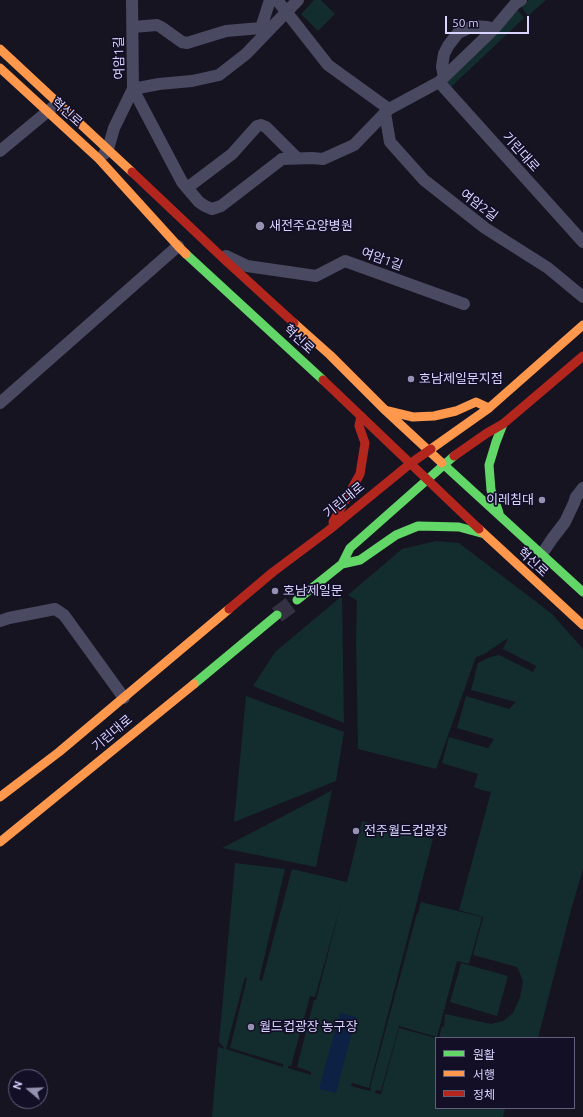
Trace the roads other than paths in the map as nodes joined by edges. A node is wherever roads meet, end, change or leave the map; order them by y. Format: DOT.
graph roads {
  1 [pos="132,0"];
  2 [pos="270,0"];
  3 [pos="276,0"];
  4 [pos="298,0"];
  5 [pos="514,2"];
  6 [pos="286,12"];
  7 [pos="132,27"];
  8 [pos="494,29"];
  9 [pos="0,48"];
  10 [pos="0,68"];
  11 [pos="441,79"];
  12 [pos="133,89"];
  13 [pos="58,103"];
  14 [pos="387,111"];
  15 [pos="47,112"];
  16 [pos="108,149"];
  17 [pos="0,151"];
  18 [pos="297,158"];
  19 [pos="99,159"];
  20 [pos="185,185"];
  21 [pos="583,242"];
  22 [pos="178,246"];
  23 [pos="225,260"];
  24 [pos="583,298"];
  25 [pos="464,304"];
  26 [pos="583,325"];
  27 [pos="583,356"];
  28 [pos="0,403"];
  29 [pos="489,408"];
  30 [pos="386,410"];
  31 [pos="361,416"];
  32 [pos="503,424"];
  33 [pos="429,450"];
  34 [pos="411,463"];
  35 [pos="444,465"];
  36 [pos="428,480"];
  37 [pos="583,488"];
  38 [pos="499,515"];
  39 [pos="329,530"];
  40 [pos="483,533"];
  41 [pos="542,554"];
  42 [pos="342,564"];
  43 [pos="583,592"];
  44 [pos="297,600"];
  45 [pos="277,615"];
  46 [pos="0,621"];
  47 [pos="583,625"];
  48 [pos="124,698"];
  49 [pos="0,797"];
  50 [pos="0,842"];
  1 -- 7 [label="street, 여암1길"];
  2 -- 7 [label="street, 여암1길"];
  3 -- 6 [label="street"];
  4 -- 6 [label="street, 여암1길"];
  5 -- 8 [label="street"];
  6 -- 12 [label="street, 여암1길"];
  6 -- 14 [label="street"];
  7 -- 12 [label="street, 여암1길"];
  8 -- 11 [label="street"];
  8 -- 11 [label="street"];
  9 -- 13 [label="street, 혁신로"];
  10 -- 15 [label="street, 혁신로"];
  11 -- 14 [label="street"];
  11 -- 21 [label="street, 기린대로"];
  12 -- 16 [label="street, 여암1길"];
  12 -- 20 [label="street, 여암1길"];
  13 -- 15 [label="street"];
  13 -- 16 [label="street, 혁신로"];
  14 -- 18 [label="street"];
  14 -- 24 [label="street, 여암2길"];
  15 -- 17 [label="street"];
  15 -- 19 [label="street, 혁신로"];
  16 -- 19 [label="street, 여암1길"];
  16 -- 23 [label="street, 혁신로"];
  18 -- 20 [label="street"];
  18 -- 20 [label="street"];
  19 -- 22 [label="street, 혁신로"];
  22 -- 28 [label="street"];
  22 -- 31 [label="street, 혁신로"];
  23 -- 25 [label="street, 여암1길"];
  23 -- 30 [label="street, 혁신로"];
  26 -- 29 [label="street, 기린대로"];
  27 -- 32 [label="street"];
  29 -- 30 [label="street"];
  29 -- 33 [label="street, 기린대로"];
  30 -- 33 [label="street, 혁신로"];
  31 -- 34 [label="street, 혁신로"];
  31 -- 39 [label="street"];
  32 -- 35 [label="street"];
  32 -- 38 [label="street"];
  33 -- 34 [label="street, 기린대로"];
  33 -- 35 [label="street, 혁신로"];
  34 -- 36 [label="street, 혁신로"];
  34 -- 39 [label="street, 기린대로"];
  35 -- 36 [label="street"];
  35 -- 38 [label="street, 혁신로"];
  36 -- 40 [label="street, 혁신로"];
  36 -- 42 [label="street"];
  37 -- 41 [label="street"];
  38 -- 41 [label="street, 혁신로"];
  39 -- 48 [label="street, 기린대로"];
  40 -- 42 [label="street"];
  40 -- 47 [label="street, 혁신로"];
  41 -- 43 [label="street, 혁신로"];
  42 -- 44 [label="street"];
  45 -- 50 [label="street, 기린대로"];
  46 -- 48 [label="street, 기린대로"];
  48 -- 49 [label="street, 기린대로"];
}
